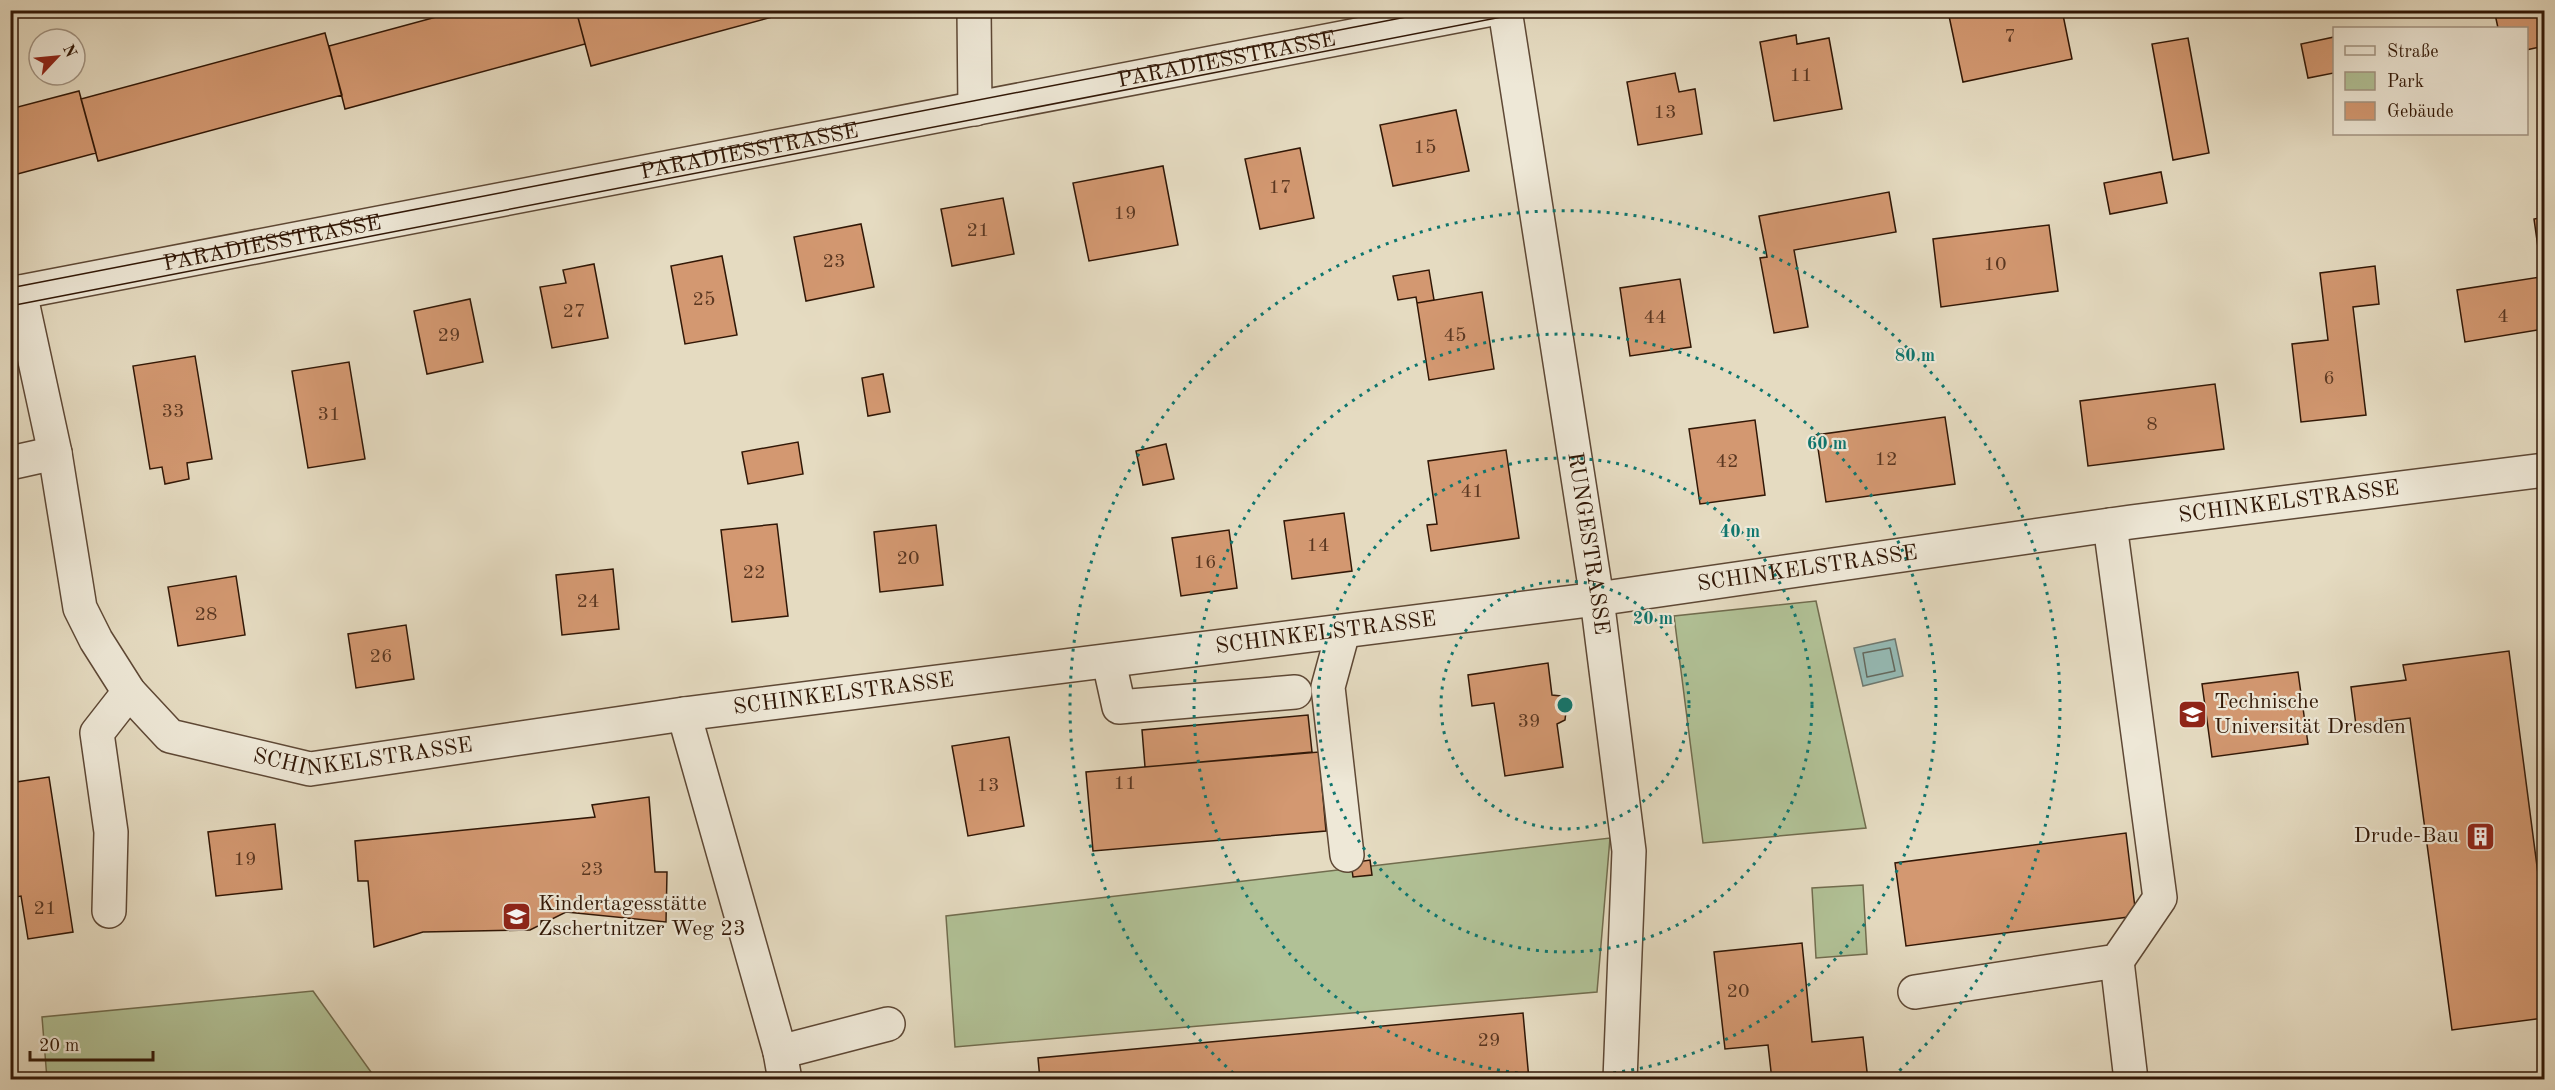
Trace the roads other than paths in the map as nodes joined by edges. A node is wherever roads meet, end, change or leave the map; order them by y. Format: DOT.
graph roads {
  1 [pos="974,10"];
  2 [pos="1487,10"];
  3 [pos="1505,10"];
  4 [pos="975,109"];
  5 [pos="15,293"];
  6 [pos="55,453"];
  7 [pos="10,463"];
  8 [pos="2544,470"];
  9 [pos="2110,525"];
  10 [pos="1597,599"];
  11 [pos="1344,632"];
  12 [pos="1109,662"];
  13 [pos="129,692"];
  14 [pos="1295,692"];
  15 [pos="684,714"];
  16 [pos="1347,855"];
  17 [pos="108,911"];
  18 [pos="2117,962"];
  19 [pos="1915,992"];
  20 [pos="888,1024"];
  21 [pos="783,1066"];
  22 [pos="1620,1080"];
  23 [pos="2131,1080"];
  1 -- 4 [label="street"];
  2 -- 4 [label="street, PARADIESSTRASSE"];
  3 -- 10 [label="street, RUNGESTRASSE"];
  4 -- 5 [label="street, PARADIESSTRASSE"];
  5 -- 6 [label="street, SCHINKELSTRASSE"];
  6 -- 7 [label="street"];
  6 -- 13 [label="street, SCHINKELSTRASSE"];
  8 -- 9 [label="street, SCHINKELSTRASSE"];
  9 -- 10 [label="street, SCHINKELSTRASSE"];
  9 -- 18 [label="street"];
  10 -- 11 [label="street, SCHINKELSTRASSE"];
  10 -- 22 [label="street, RUNGESTRASSE"];
  11 -- 12 [label="street, SCHINKELSTRASSE"];
  11 -- 16 [label="street"];
  12 -- 14 [label="street"];
  12 -- 15 [label="street, SCHINKELSTRASSE"];
  13 -- 15 [label="street, SCHINKELSTRASSE"];
  13 -- 17 [label="street"];
  15 -- 21 [label="street"];
  18 -- 19 [label="street"];
  18 -- 23 [label="street"];
  20 -- 21 [label="street"];
}
